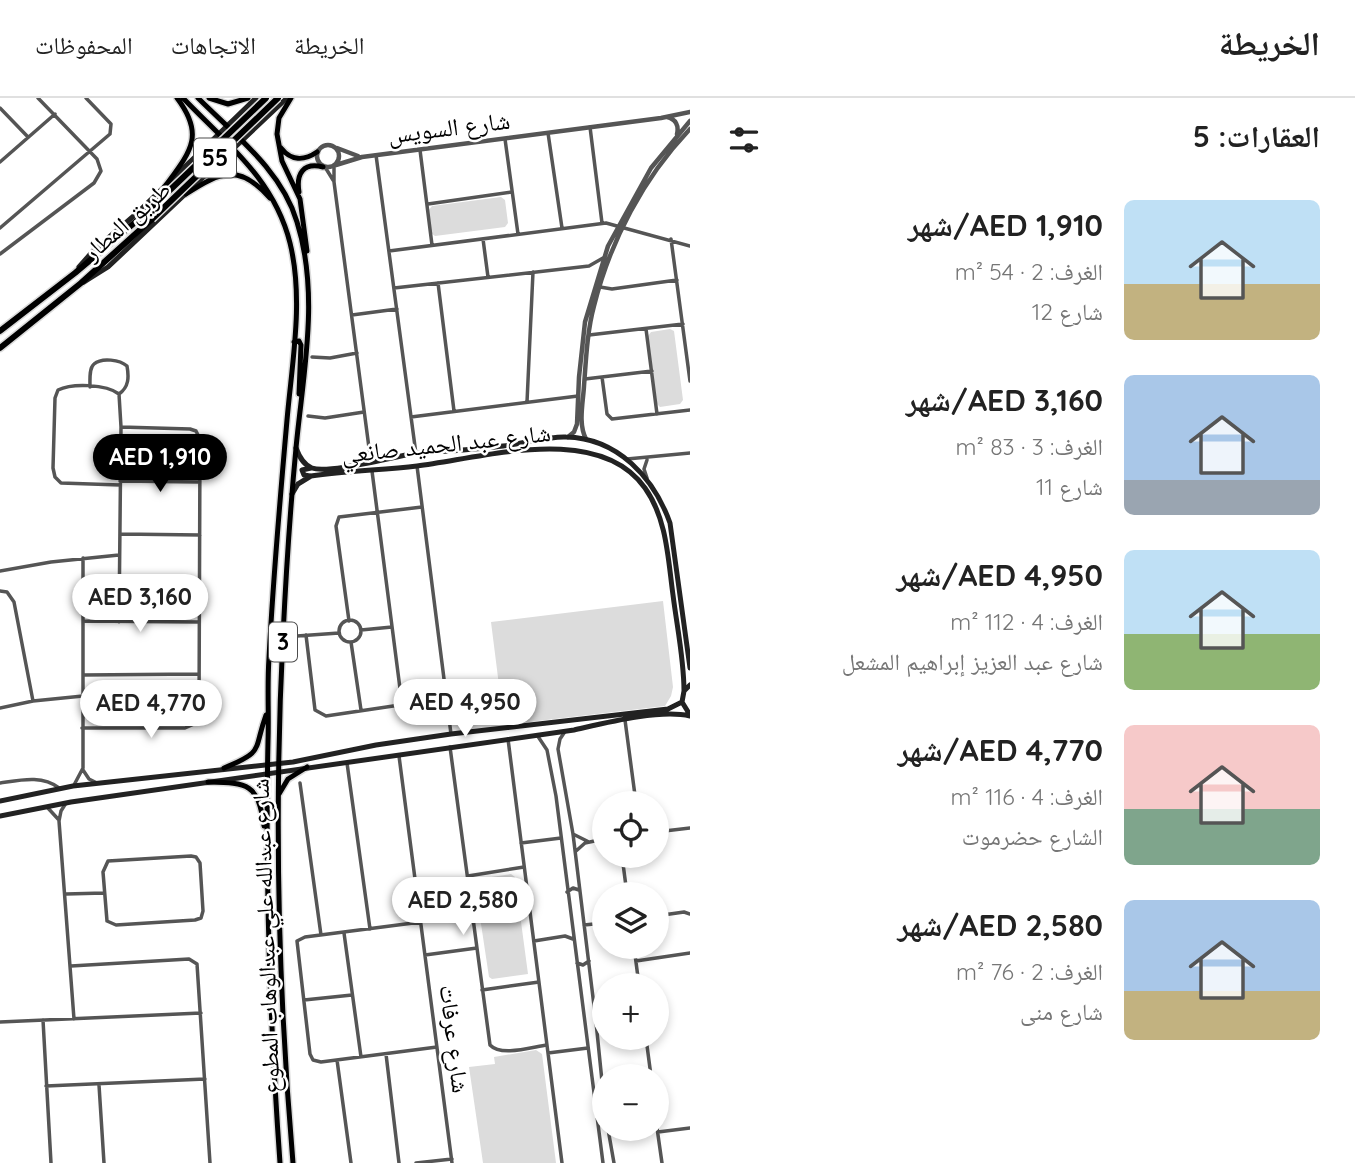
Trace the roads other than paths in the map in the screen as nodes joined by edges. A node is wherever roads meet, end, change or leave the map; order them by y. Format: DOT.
graph roads {
  1 [pos="38,98"];
  2 [pos="86,98"];
  3 [pos="177,98"];
  4 [pos="183,98"];
  5 [pos="198,98"];
  6 [pos="209,98"];
  7 [pos="256,98"];
  8 [pos="266,98"];
  9 [pos="278,98"];
  10 [pos="289,98"];
  11 [pos="249,102"];
  12 [pos="0,108"];
  13 [pos="690,112"];
  14 [pos="55,114"];
  15 [pos="666,117"];
  16 [pos="690,121"];
  17 [pos="262,122"];
  18 [pos="227,126"];
  19 [pos="590,127"];
  20 [pos="690,129"];
  21 [pos="548,133"];
  22 [pos="218,134"];
  23 [pos="676,136"];
  24 [pos="28,137"];
  25 [pos="505,139"];
  26 [pos="241,141"];
  27 [pos="278,145"];
  28 [pos="334,146"];
  29 [pos="233,150"];
  30 [pos="420,150"];
  31 [pos="89,152"];
  32 [pos="317,152"];
  33 [pos="199,153"];
  34 [pos="376,155"];
  35 [pos="362,157"];
  36 [pos="0,162"];
  37 [pos="335,165"];
  38 [pos="324,167"];
  39 [pos="214,168"];
  40 [pos="334,182"];
  41 [pos="166,185"];
  42 [pos="512,192"];
  43 [pos="186,194"];
  44 [pos="300,199"];
  45 [pos="427,204"];
  46 [pos="276,205"];
  47 [pos="603,223"];
  48 [pos="0,228"];
  49 [pos="562,228"];
  50 [pos="620,228"];
  51 [pos="518,234"];
  52 [pos="482,239"];
  53 [pos="671,239"];
  54 [pos="432,245"];
  55 [pos="690,246"];
  56 [pos="389,251"];
  57 [pos="0,254"];
  58 [pos="604,256"];
  59 [pos="307,261"];
  60 [pos="589,266"];
  61 [pos="533,272"];
  62 [pos="75,274"];
  63 [pos="598,274"];
  64 [pos="488,277"];
  65 [pos="677,280"];
  66 [pos="81,283"];
  67 [pos="438,283"];
  68 [pos="600,286"];
  69 [pos="394,288"];
  70 [pos="397,310"];
  71 [pos="352,315"];
  72 [pos="682,324"];
  73 [pos="645,328"];
  74 [pos="0,331"];
  75 [pos="589,335"];
  76 [pos="294,342"];
  77 [pos="687,342"];
  78 [pos="0,348"];
  79 [pos="357,353"];
  80 [pos="312,358"];
  81 [pos="652,372"];
  82 [pos="602,377"];
  83 [pos="585,379"];
  84 [pos="690,381"];
  85 [pos="90,387"];
  86 [pos="119,394"];
  87 [pos="578,396"];
  88 [pos="527,402"];
  89 [pos="300,404"];
  90 [pos="690,410"];
  91 [pos="454,411"];
  92 [pos="364,412"];
  93 [pos="657,414"];
  94 [pos="308,416"];
  95 [pos="411,416"];
  96 [pos="580,418"];
  97 [pos="121,427"];
  98 [pos="568,436"];
  99 [pos="555,438"];
  100 [pos="587,440"];
  101 [pos="602,444"];
  102 [pos="296,448"];
  103 [pos="556,449"];
  104 [pos="435,452"];
  105 [pos="690,453"];
  106 [pos="416,454"];
  107 [pos="394,457"];
  108 [pos="599,457"];
  109 [pos="649,458"];
  110 [pos="627,459"];
  111 [pos="437,463"];
  112 [pos="371,466"];
  113 [pos="417,466"];
  114 [pos="311,468"];
  115 [pos="396,468"];
  116 [pos="311,476"];
  117 [pos="649,481"];
  118 [pos="200,482"];
  119 [pos="120,483"];
  120 [pos="292,494"];
  121 [pos="422,507"];
  122 [pos="378,512"];
  123 [pos="120,534"];
  124 [pos="200,535"];
  125 [pos="120,555"];
  126 [pos="83,558"];
  127 [pos="0,571"];
  128 [pos="0,591"];
  129 [pos="82,621"];
  130 [pos="349,621"];
  131 [pos="119,622"];
  132 [pos="198,622"];
  133 [pos="392,627"];
  134 [pos="360,630"];
  135 [pos="339,632"];
  136 [pos="306,635"];
  137 [pos="685,636"];
  138 [pos="283,637"];
  139 [pos="351,642"];
  140 [pos="690,667"];
  141 [pos="199,674"];
  142 [pos="83,675"];
  143 [pos="690,685"];
  144 [pos="684,691"];
  145 [pos="83,696"];
  146 [pos="447,698"];
  147 [pos="33,701"];
  148 [pos="682,702"];
  149 [pos="402,704"];
  150 [pos="0,708"];
  151 [pos="269,709"];
  152 [pos="361,710"];
  153 [pos="690,716"];
  154 [pos="572,718"];
  155 [pos="625,720"];
  156 [pos="82,728"];
  157 [pos="480,730"];
  158 [pos="574,730"];
  159 [pos="566,731"];
  160 [pos="467,732"];
  161 [pos="451,734"];
  162 [pos="537,735"];
  163 [pos="508,739"];
  164 [pos="482,743"];
  165 [pos="376,745"];
  166 [pos="469,745"];
  167 [pos="450,747"];
  168 [pos="399,754"];
  169 [pos="378,757"];
  170 [pos="346,761"];
  171 [pos="278,763"];
  172 [pos="268,764"];
  173 [pos="307,767"];
  174 [pos="83,768"];
  175 [pos="225,768"];
  176 [pos="278,771"];
  177 [pos="267,772"];
  178 [pos="134,779"];
  179 [pos="208,782"];
  180 [pos="0,783"];
  181 [pos="97,783"];
  182 [pos="300,783"];
  183 [pos="73,786"];
  184 [pos="59,788"];
  185 [pos="634,791"];
  186 [pos="136,792"];
  187 [pos="0,801"];
  188 [pos="277,801"];
  189 [pos="68,802"];
  190 [pos="45,806"];
  191 [pos="568,806"];
  192 [pos="557,808"];
  193 [pos="0,816"];
  194 [pos="59,821"];
  195 [pos="690,828"];
  196 [pos="669,830"];
  197 [pos="573,834"];
  198 [pos="561,838"];
  199 [pos="589,841"];
  200 [pos="592,841"];
  201 [pos="266,842"];
  202 [pos="521,843"];
  203 [pos="575,853"];
  204 [pos="524,867"];
  205 [pos="467,876"];
  206 [pos="578,880"];
  207 [pos="566,881"];
  208 [pos="579,890"];
  209 [pos="567,892"];
  210 [pos="104,893"];
  211 [pos="66,894"];
  212 [pos="669,914"];
  213 [pos="690,914"];
  214 [pos="421,922"];
  215 [pos="592,924"];
  216 [pos="584,925"];
  217 [pos="370,929"];
  218 [pos="572,930"];
  219 [pos="344,933"];
  220 [pos="321,935"];
  221 [pos="565,936"];
  222 [pos="573,939"];
  223 [pos="534,941"];
  224 [pos="477,948"];
  225 [pos="690,953"];
  226 [pos="425,955"];
  227 [pos="589,961"];
  228 [pos="636,961"];
  229 [pos="577,963"];
  230 [pos="71,966"];
  231 [pos="590,972"];
  232 [pos="638,973"];
  233 [pos="578,975"];
  234 [pos="539,982"];
  235 [pos="592,987"];
  236 [pos="482,990"];
  237 [pos="352,995"];
  238 [pos="304,1000"];
  239 [pos="201,1013"];
  240 [pos="74,1019"];
  241 [pos="43,1020"];
  242 [pos="0,1022"];
  243 [pos="584,1024"];
  244 [pos="592,1028"];
  245 [pos="547,1045"];
  246 [pos="437,1047"];
  247 [pos="588,1048"];
  248 [pos="548,1053"];
  249 [pos="386,1054"];
  250 [pos="361,1057"];
  251 [pos="337,1060"];
  252 [pos="591,1070"];
  253 [pos="592,1077"];
  254 [pos="205,1079"];
  255 [pos="99,1085"];
  256 [pos="46,1086"];
  257 [pos="690,1128"];
  258 [pos="669,1131"];
  259 [pos="600,1141"];
  260 [pos="610,1141"];
  261 [pos="659,1141"];
  262 [pos="452,1161"];
  263 [pos="51,1163"];
  264 [pos="104,1163"];
  265 [pos="210,1163"];
  266 [pos="280,1163"];
  267 [pos="293,1163"];
  268 [pos="351,1163"];
  269 [pos="400,1163"];
  270 [pos="416,1163"];
  271 [pos="562,1163"];
  272 [pos="603,1163"];
  273 [pos="614,1163"];
  274 [pos="662,1163"];
  1 -- 14 [label="street"];
  2 -- 31 [label="street"];
  3 -- 41 [label="main road"];
  4 -- 22 [label="main road, 3"];
  5 -- 18 [label="main road, 3"];
  6 -- 11 [label="main road"];
  7 -- 11 [label="main road, طريق المطار"];
  8 -- 62 [label="highway, طريق المطار / 55, bridge"];
  9 -- 66 [label="highway, طريق المطار / 55, bridge"];
  10 -- 17 [label="main road, طريق المطار"];
  10 -- 27 [label="main road"];
  11 -- 17 [label="main road"];
  11 -- 18 [label="main road, طريق المطار"];
  12 -- 24 [label="street"];
  13 -- 15 [label="street, شارع السويس"];
  14 -- 24 [label="street"];
  14 -- 31 [label="street"];
  15 -- 19 [label="street, شارع السويس"];
  15 -- 23 [label="street"];
  16 -- 23 [label="street"];
  17 -- 26 [label="main road, طريق المطار"];
  18 -- 22 [label="main road, طريق المطار"];
  18 -- 26 [label="main road, 3"];
  19 -- 21 [label="street, شارع السويس"];
  19 -- 47 [label="street"];
  20 -- 50 [label="street"];
  21 -- 25 [label="street, شارع السويس"];
  21 -- 49 [label="street"];
  22 -- 29 [label="main road, 3"];
  22 -- 33 [label="main road, طريق المطار"];
  23 -- 50 [label="street"];
  24 -- 36 [label="street"];
  25 -- 30 [label="street, شارع السويس"];
  25 -- 42 [label="street"];
  26 -- 29 [label="main road, طريق المطار"];
  26 -- 59 [label="main road, شارع عبدالله علي عبدالوهاب المطوع / 3"];
  27 -- 32 [label="main road"];
  27 -- 44 [label="main road"];
  28 -- 32 [label="street"];
  28 -- 35 [label="street, شارع السويس"];
  28 -- 37 [label="street"];
  29 -- 39 [label="main road, طريق المطار"];
  29 -- 46 [label="main road, شارع عبدالله علي عبدالوهاب المطوع / 3"];
  30 -- 34 [label="street, شارع السويس"];
  30 -- 45 [label="street"];
  31 -- 48 [label="street"];
  31 -- 57 [label="street"];
  32 -- 38 [label="street"];
  33 -- 39 [label="main road"];
  33 -- 41 [label="main road, طريق المطار"];
  34 -- 35 [label="street, شارع السويس"];
  34 -- 56 [label="street"];
  35 -- 37 [label="street, شارع السويس"];
  37 -- 38 [label="street"];
  37 -- 40 [label="street"];
  38 -- 40 [label="street"];
  38 -- 44 [label="main road"];
  39 -- 43 [label="main road, طريق المطار"];
  40 -- 71 [label="street"];
  41 -- 62 [label="main road, طريق المطار"];
  42 -- 45 [label="street"];
  42 -- 51 [label="street"];
  43 -- 46 [label="main road, 3"];
  43 -- 66 [label="main road, طريق المطار"];
  44 -- 59 [label="main road"];
  45 -- 54 [label="street"];
  46 -- 76 [label="main road, شارع عبدالله علي عبدالوهاب المطوع / 3"];
  47 -- 49 [label="street"];
  47 -- 50 [label="street"];
  49 -- 51 [label="street"];
  50 -- 53 [label="street"];
  50 -- 58 [label="street"];
  50 -- 68 [label="street"];
  51 -- 52 [label="street"];
  52 -- 54 [label="street"];
  52 -- 64 [label="street"];
  53 -- 55 [label="street"];
  53 -- 65 [label="street"];
  54 -- 56 [label="street"];
  56 -- 69 [label="street"];
  58 -- 60 [label="street"];
  58 -- 63 [label="street"];
  59 -- 89 [label="main road, شارع عبدالله علي عبدالوهاب المطوع / 3"];
  60 -- 61 [label="street"];
  60 -- 63 [label="street"];
  61 -- 64 [label="street"];
  61 -- 88 [label="street"];
  62 -- 74 [label="highway, طريق المطار / 55"];
  63 -- 87 [label="street"];
  64 -- 67 [label="street"];
  65 -- 68 [label="street"];
  65 -- 72 [label="street"];
  66 -- 78 [label="highway, طريق المطار / 55"];
  67 -- 69 [label="street"];
  67 -- 91 [label="street"];
  68 -- 75 [label="street"];
  69 -- 70 [label="street"];
  70 -- 71 [label="street"];
  70 -- 95 [label="street"];
  71 -- 79 [label="street"];
  72 -- 73 [label="street"];
  72 -- 77 [label="street"];
  73 -- 75 [label="street"];
  73 -- 81 [label="street"];
  75 -- 83 [label="street"];
  76 -- 89 [label="main road"];
  76 -- 151 [label="main road, شارع عبدالله علي عبدالوهاب المطوع / 3"];
  77 -- 84 [label="street"];
  79 -- 80 [label="street"];
  79 -- 92 [label="street"];
  81 -- 82 [label="street"];
  81 -- 93 [label="street"];
  82 -- 83 [label="street"];
  82 -- 93 [label="street"];
  83 -- 96 [label="street"];
  85 -- 86 [label="street"];
  85 -- 86 [label="street"];
  85 -- 119 [label="street"];
  86 -- 97 [label="street"];
  87 -- 88 [label="street"];
  87 -- 96 [label="street"];
  88 -- 91 [label="street"];
  89 -- 102 [label="main road, شارع عبدالله علي عبدالوهاب المطوع / 3"];
  90 -- 93 [label="street"];
  91 -- 95 [label="street"];
  92 -- 94 [label="street"];
  92 -- 112 [label="street"];
  95 -- 106 [label="street"];
  96 -- 98 [label="street"];
  96 -- 100 [label="street"];
  97 -- 118 [label="street"];
  97 -- 119 [label="street"];
  98 -- 99 [label="main road, شارع عبد الحميد صانعي"];
  98 -- 100 [label="main road, شارع عبد الحميد صانعي"];
  99 -- 103 [label="main road"];
  99 -- 104 [label="main road, شارع عبد الحميد صانعي"];
  100 -- 101 [label="main road, شارع عبد الحميد صانعي"];
  101 -- 108 [label="main road"];
  101 -- 110 [label="main road, شارع عبد الحميد صانعي"];
  102 -- 114 [label="main road, شارع عبد الحميد صانعي"];
  102 -- 120 [label="main road, شارع عبدالله علي عبدالوهاب المطوع / 3"];
  103 -- 108 [label="main road, شارع عبد الحميد صانعي"];
  103 -- 111 [label="main road, شارع عبد الحميد صانعي"];
  104 -- 106 [label="main road, شارع عبد الحميد صانعي"];
  104 -- 111 [label="main road"];
  105 -- 109 [label="street"];
  106 -- 107 [label="main road, شارع عبد الحميد صانعي"];
  107 -- 112 [label="main road, شارع عبد الحميد صانعي"];
  107 -- 115 [label="main road"];
  108 -- 137 [label="main road, شارع عبد الحميد صانعي"];
  109 -- 110 [label="street"];
  109 -- 117 [label="street"];
  110 -- 117 [label="main road, شارع عبد الحميد صانعي"];
  111 -- 113 [label="main road, شارع عبد الحميد صانعي"];
  112 -- 114 [label="main road, شارع عبد الحميد صانعي"];
  112 -- 115 [label="main road, شارع عبد الحميد صانعي"];
  112 -- 116 [label="main road, شارع عبد الحميد صانعي"];
  112 -- 122 [label="street"];
  113 -- 115 [label="main road, شارع عبد الحميد صانعي"];
  113 -- 121 [label="street"];
  114 -- 116 [label="main road"];
  116 -- 120 [label="main road, شارع عبد الحميد صانعي"];
  117 -- 137 [label="main road, شارع عبد الحميد صانعي"];
  118 -- 119 [label="street"];
  118 -- 124 [label="street"];
  119 -- 123 [label="street"];
  120 -- 138 [label="main road, شارع عبدالله علي عبدالوهاب المطوع / 3"];
  121 -- 122 [label="street"];
  121 -- 146 [label="street"];
  122 -- 130 [label="street"];
  122 -- 133 [label="street"];
  123 -- 124 [label="street"];
  123 -- 125 [label="street"];
  124 -- 132 [label="street"];
  125 -- 126 [label="street"];
  125 -- 131 [label="street"];
  126 -- 127 [label="street"];
  126 -- 129 [label="street"];
  128 -- 147 [label="street"];
  129 -- 131 [label="street"];
  129 -- 142 [label="street"];
  130 -- 134 [label="street"];
  130 -- 135 [label="street"];
  131 -- 132 [label="street"];
  132 -- 141 [label="street"];
  133 -- 134 [label="street"];
  133 -- 149 [label="street"];
  134 -- 139 [label="street"];
  135 -- 136 [label="street"];
  135 -- 139 [label="street"];
  136 -- 138 [label="street"];
  136 -- 152 [label="street"];
  137 -- 140 [label="main road, شارع عبد الحميد صانعي"];
  137 -- 144 [label="main road, شارع عبد الحميد صانعي"];
  138 -- 171 [label="main road, شارع عبدالله علي عبدالوهاب المطوع / 3"];
  139 -- 152 [label="street"];
  141 -- 142 [label="street"];
  141 -- 156 [label="street"];
  142 -- 145 [label="street"];
  143 -- 144 [label="main road"];
  144 -- 148 [label="main road, شارع عبد الحميد صانعي"];
  145 -- 147 [label="street"];
  145 -- 156 [label="street"];
  146 -- 149 [label="street"];
  146 -- 161 [label="street"];
  147 -- 150 [label="street"];
  148 -- 153 [label="main road"];
  148 -- 154 [label="main road"];
  149 -- 152 [label="street"];
  151 -- 172 [label="main road, شارع عبدالله علي عبدالوهاب المطوع / 3"];
  151 -- 175 [label="main road"];
  153 -- 155 [label="main road"];
  154 -- 157 [label="main road"];
  154 -- 158 [label="main road"];
  155 -- 158 [label="main road"];
  155 -- 185 [label="street"];
  156 -- 174 [label="street"];
  157 -- 160 [label="main road"];
  157 -- 164 [label="main road"];
  158 -- 159 [label="main road"];
  159 -- 162 [label="main road"];
  159 -- 191 [label="street"];
  160 -- 161 [label="main road"];
  160 -- 166 [label="main road"];
  161 -- 165 [label="main road"];
  162 -- 163 [label="main road"];
  162 -- 192 [label="street"];
  163 -- 164 [label="main road"];
  163 -- 202 [label="street"];
  164 -- 166 [label="main road"];
  165 -- 169 [label="main road"];
  165 -- 171 [label="main road"];
  166 -- 167 [label="main road"];
  167 -- 168 [label="main road"];
  167 -- 205 [label="street"];
  168 -- 169 [label="main road"];
  168 -- 214 [label="street, شارع عرفات"];
  169 -- 170 [label="main road"];
  170 -- 173 [label="main road"];
  170 -- 217 [label="street"];
  171 -- 172 [label="main road"];
  171 -- 176 [label="main road, شارع عبدالله علي عبدالوهاب المطوع / 3"];
  172 -- 175 [label="main road"];
  172 -- 177 [label="main road, شارع عبدالله علي عبدالوهاب المطوع / 3"];
  173 -- 176 [label="main road"];
  173 -- 188 [label="main road"];
  174 -- 181 [label="street"];
  174 -- 183 [label="street"];
  175 -- 178 [label="main road"];
  176 -- 177 [label="main road"];
  176 -- 188 [label="main road, شارع عبدالله علي عبدالوهاب المطوع / 3"];
  177 -- 179 [label="main road"];
  177 -- 201 [label="main road, شارع عبدالله علي عبدالوهاب المطوع / 3"];
  178 -- 181 [label="main road"];
  178 -- 186 [label="main road"];
  179 -- 186 [label="main road"];
  179 -- 201 [label="main road"];
  180 -- 184 [label="street"];
  181 -- 183 [label="main road"];
  182 -- 220 [label="street"];
  183 -- 184 [label="main road"];
  184 -- 187 [label="main road"];
  186 -- 189 [label="main road"];
  188 -- 267 [label="main road, شارع عبدالله علي عبدالوهاب المطوع / 3"];
  189 -- 190 [label="main road"];
  189 -- 194 [label="street"];
  190 -- 193 [label="main road"];
  190 -- 194 [label="street"];
  191 -- 192 [label="street"];
  191 -- 197 [label="street"];
  192 -- 198 [label="street"];
  194 -- 211 [label="street"];
  195 -- 196 [label="street"];
  197 -- 199 [label="street"];
  197 -- 203 [label="street"];
  198 -- 202 [label="street"];
  198 -- 207 [label="street"];
  199 -- 200 [label="street"];
  199 -- 203 [label="street"];
  201 -- 266 [label="main road, شارع عبدالله علي عبدالوهاب المطوع / 3"];
  202 -- 204 [label="street"];
  203 -- 206 [label="street"];
  204 -- 205 [label="street"];
  204 -- 223 [label="street"];
  205 -- 224 [label="street"];
  206 -- 207 [label="street"];
  206 -- 208 [label="street"];
  207 -- 209 [label="street"];
  208 -- 209 [label="street"];
  208 -- 216 [label="street"];
  209 -- 218 [label="street"];
  210 -- 210 [label="street"];
  210 -- 211 [label="street"];
  211 -- 230 [label="street"];
  212 -- 213 [label="street"];
  214 -- 217 [label="street"];
  214 -- 226 [label="street, شارع عرفات"];
  215 -- 216 [label="street"];
  216 -- 227 [label="street"];
  217 -- 219 [label="street"];
  218 -- 221 [label="street"];
  218 -- 222 [label="street"];
  219 -- 220 [label="street"];
  219 -- 237 [label="street"];
  220 -- 238 [label="street"];
  221 -- 222 [label="street"];
  221 -- 223 [label="street"];
  222 -- 229 [label="street"];
  223 -- 234 [label="street"];
  224 -- 226 [label="street"];
  224 -- 236 [label="street"];
  225 -- 228 [label="street"];
  226 -- 246 [label="street, شارع عرفات"];
  227 -- 229 [label="street"];
  227 -- 231 [label="street"];
  228 -- 232 [label="street"];
  229 -- 233 [label="street"];
  230 -- 239 [label="street"];
  230 -- 240 [label="street"];
  231 -- 233 [label="street"];
  231 -- 235 [label="street"];
  233 -- 243 [label="street"];
  234 -- 236 [label="street"];
  234 -- 245 [label="street"];
  236 -- 245 [label="street"];
  237 -- 238 [label="street"];
  237 -- 250 [label="street"];
  238 -- 251 [label="street"];
  239 -- 240 [label="street"];
  239 -- 254 [label="street"];
  240 -- 241 [label="street"];
  241 -- 242 [label="street"];
  241 -- 256 [label="street"];
  243 -- 244 [label="street"];
  243 -- 247 [label="street"];
  245 -- 248 [label="street"];
  246 -- 249 [label="street"];
  246 -- 262 [label="street, شارع عرفات"];
  247 -- 248 [label="street"];
  247 -- 252 [label="street"];
  248 -- 271 [label="street"];
  249 -- 250 [label="street"];
  249 -- 269 [label="street"];
  250 -- 251 [label="street"];
  251 -- 268 [label="street"];
  252 -- 253 [label="street"];
  254 -- 255 [label="street"];
  254 -- 265 [label="street"];
  255 -- 256 [label="street"];
  255 -- 264 [label="street"];
  256 -- 263 [label="street"];
  257 -- 258 [label="street"];
  259 -- 272 [label="street"];
  260 -- 273 [label="street"];
  261 -- 274 [label="street"];
  262 -- 270 [label="street"];
}
